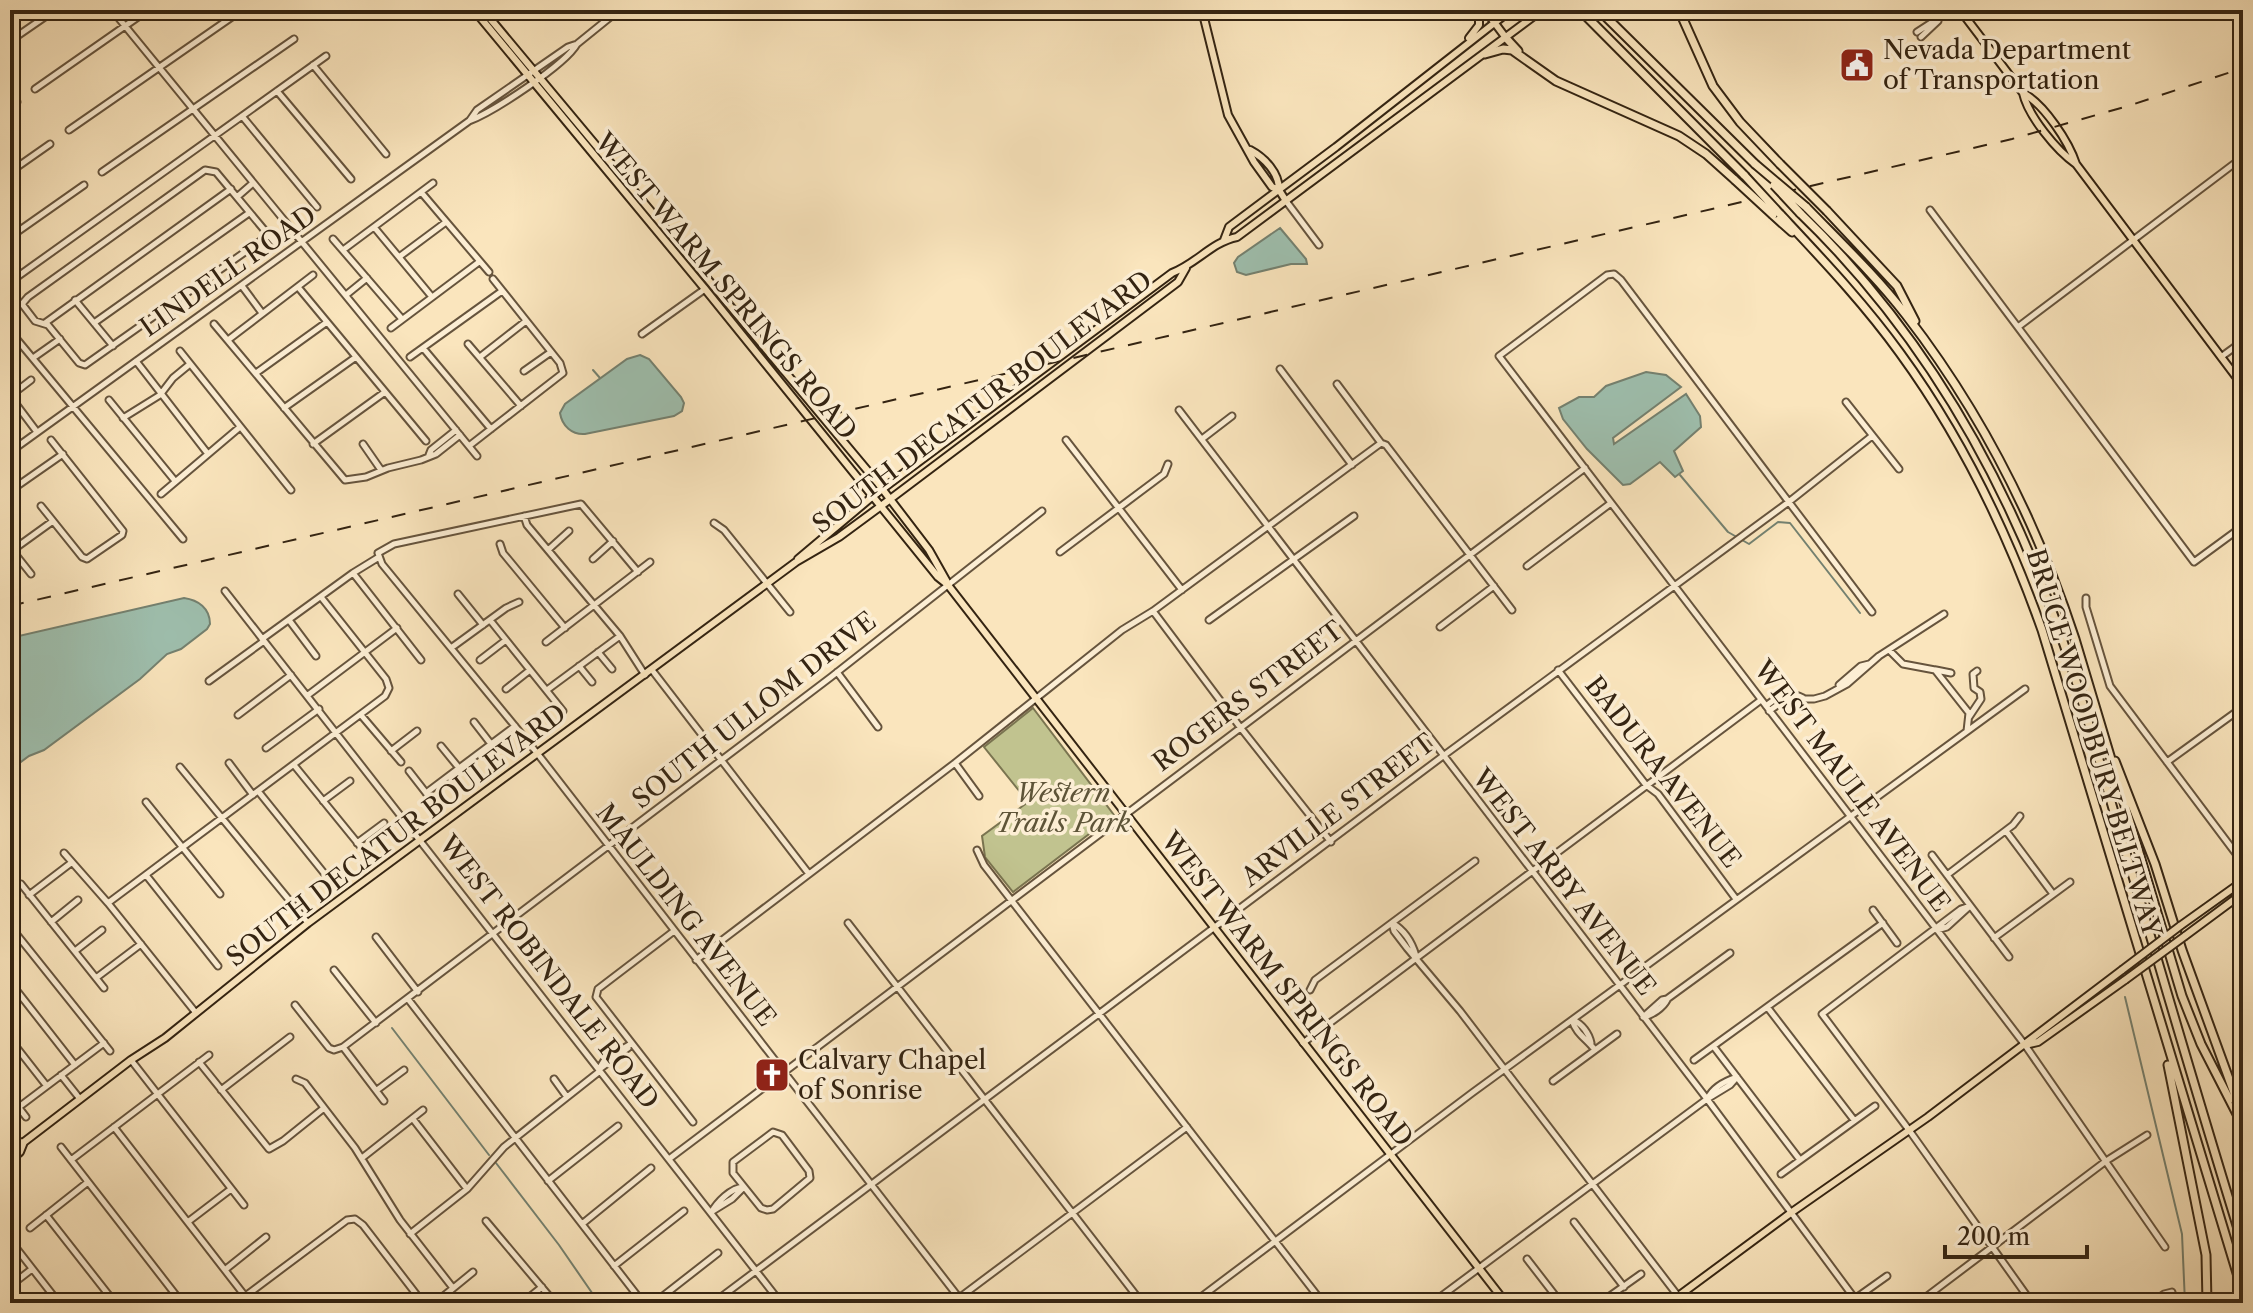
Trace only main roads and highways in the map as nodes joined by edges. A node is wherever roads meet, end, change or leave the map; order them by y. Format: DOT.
graph roads {
  1 [pos="474,10"];
  2 [pos="483,10"];
  3 [pos="1202,10"];
  4 [pos="1482,10"];
  5 [pos="1511,10"];
  6 [pos="1542,10"];
  7 [pos="1580,10"];
  8 [pos="1599,10"];
  9 [pos="1679,10"];
  10 [pos="1960,10"];
  11 [pos="1494,23"];
  12 [pos="1506,38"];
  13 [pos="1458,50"];
  14 [pos="1485,54"];
  15 [pos="1528,61"];
  16 [pos="1279,190"];
  17 [pos="1286,201"];
  18 [pos="1803,210"];
  19 [pos="1777,215"];
  20 [pos="1224,240"];
  21 [pos="1186,268"];
  22 [pos="1926,342"];
  23 [pos="2243,386"];
  24 [pos="883,489"];
  25 [pos="873,496"];
  26 [pos="891,499"];
  27 [pos="881,506"];
  28 [pos="796,562"];
  29 [pos="948,585"];
  30 [pos="2099,722"];
  31 [pos="2243,881"];
  32 [pos="2243,893"];
  33 [pos="2163,1034"];
  34 [pos="2025,1045"];
  35 [pos="2243,1125"];
  36 [pos="2243,1132"];
  37 [pos="24,1142"];
  38 [pos="10,1144"];
  39 [pos="10,1160"];
  40 [pos="2243,1245"];
  41 [pos="2243,1293"];
  42 [pos="1506,1303"];
  43 [pos="1669,1303"];
  44 [pos="2207,1303"];
  1 -- 25 [label="main road, WEST WARM SPRINGS ROAD"];
  2 -- 24 [label="main road, WEST WARM SPRINGS ROAD"];
  3 -- 16 [label="main road"];
  4 -- 11 [label="main road"];
  4 -- 13 [label="main road"];
  5 -- 11 [label="main road, SOUTH DECATUR BOULEVARD"];
  6 -- 12 [label="main road, SOUTH DECATUR BOULEVARD"];
  7 -- 19 [label="highway, BRUCE WOODBURY BELTWAY, bridge"];
  8 -- 18 [label="highway, BRUCE WOODBURY BELTWAY, bridge"];
  9 -- 22 [label="highway, bridge"];
  10 -- 23 [label="main road"];
  11 -- 12 [label="main road"];
  11 -- 13 [label="main road, SOUTH DECATUR BOULEVARD"];
  12 -- 14 [label="main road, SOUTH DECATUR BOULEVARD"];
  12 -- 15 [label="highway"];
  13 -- 16 [label="main road, SOUTH DECATUR BOULEVARD"];
  14 -- 15 [label="highway"];
  14 -- 17 [label="main road, SOUTH DECATUR BOULEVARD"];
  15 -- 19 [label="highway, bridge"];
  16 -- 17 [label="main road"];
  16 -- 20 [label="main road, SOUTH DECATUR BOULEVARD"];
  17 -- 20 [label="main road, SOUTH DECATUR BOULEVARD"];
  18 -- 22 [label="highway"];
  18 -- 40 [label="highway, BRUCE WOODBURY BELTWAY"];
  19 -- 33 [label="highway, BRUCE WOODBURY BELTWAY"];
  20 -- 21 [label="main road, SOUTH DECATUR BOULEVARD"];
  21 -- 24 [label="main road, SOUTH DECATUR BOULEVARD"];
  21 -- 26 [label="main road, SOUTH DECATUR BOULEVARD"];
  22 -- 30 [label="highway"];
  24 -- 25 [label="main road, SOUTH DECATUR BOULEVARD"];
  24 -- 26 [label="main road, WEST WARM SPRINGS ROAD"];
  25 -- 27 [label="main road, WEST WARM SPRINGS ROAD"];
  25 -- 28 [label="main road, SOUTH DECATUR BOULEVARD"];
  26 -- 27 [label="main road, SOUTH DECATUR BOULEVARD"];
  26 -- 29 [label="main road, WEST WARM SPRINGS ROAD"];
  27 -- 28 [label="main road, SOUTH DECATUR BOULEVARD"];
  27 -- 29 [label="main road, WEST WARM SPRINGS ROAD"];
  28 -- 37 [label="main road, SOUTH DECATUR BOULEVARD"];
  29 -- 42 [label="main road, WEST WARM SPRINGS ROAD"];
  30 -- 35 [label="highway"];
  30 -- 36 [label="highway, bridge"];
  31 -- 34 [label="main road, bridge"];
  32 -- 34 [label="main road, bridge"];
  33 -- 41 [label="highway, BRUCE WOODBURY BELTWAY"];
  33 -- 44 [label="highway"];
  34 -- 43 [label="main road"];
  37 -- 38 [label="main road, SOUTH DECATUR BOULEVARD"];
  37 -- 39 [label="main road, SOUTH DECATUR BOULEVARD"];
}
